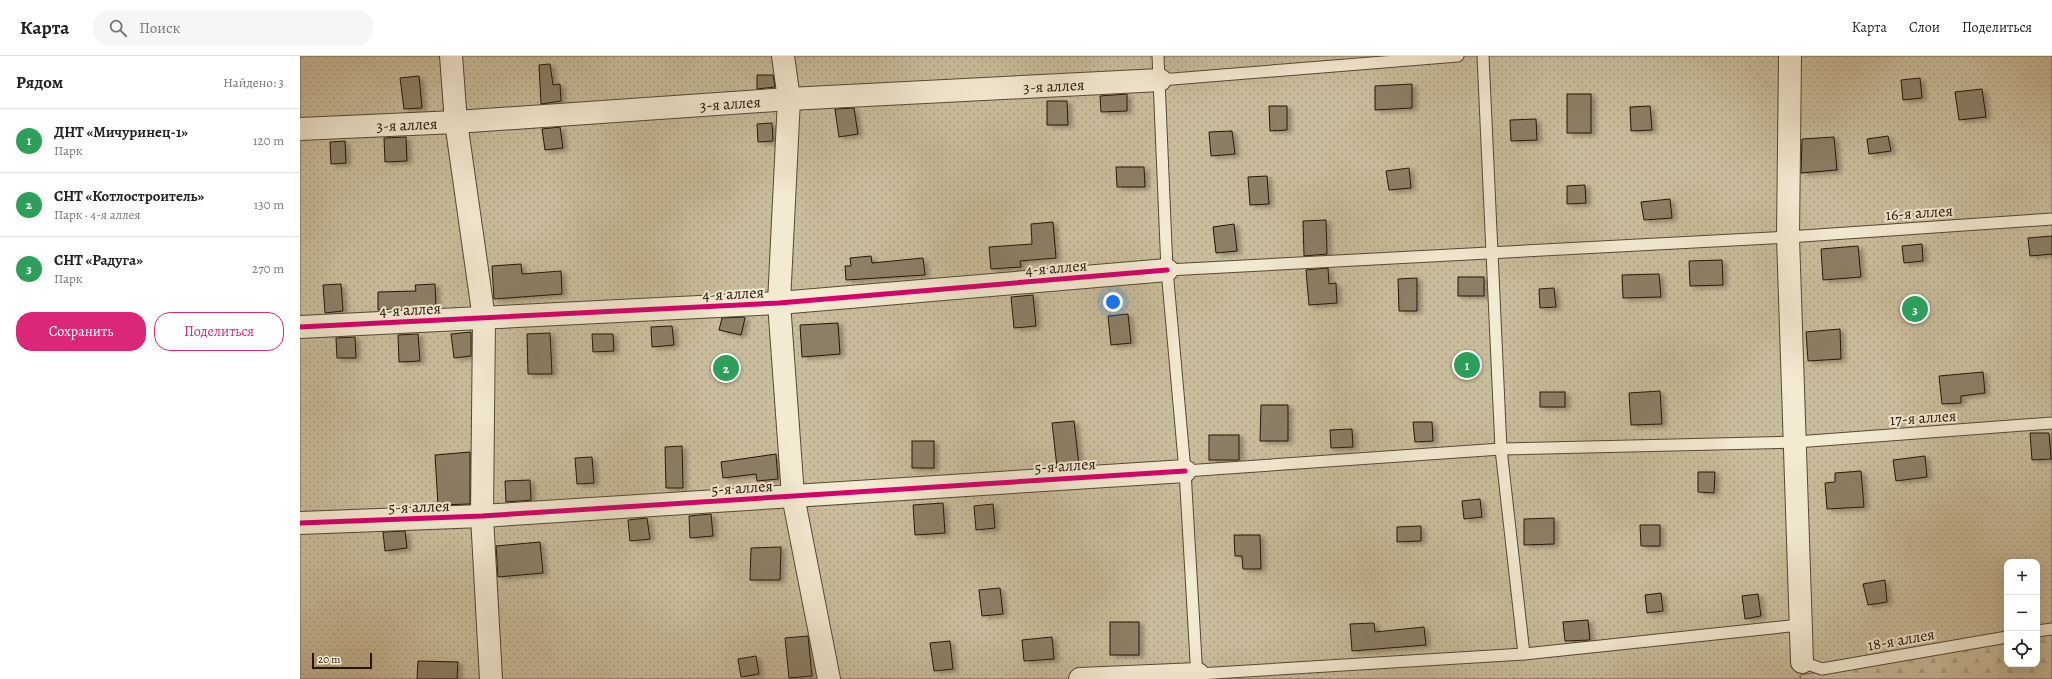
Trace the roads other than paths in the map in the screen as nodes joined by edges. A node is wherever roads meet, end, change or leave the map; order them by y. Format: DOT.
graph roads {
  1 [pos="451,56"];
  2 [pos="783,56"];
  3 [pos="1158,56"];
  4 [pos="1458,56"];
  5 [pos="1483,56"];
  6 [pos="1790,56"];
  7 [pos="1160,80"];
  8 [pos="790,99"];
  9 [pos="456,122"];
  10 [pos="300,129"];
  11 [pos="2052,219"];
  12 [pos="1788,237"];
  13 [pos="1491,252"];
  14 [pos="1167,270"];
  15 [pos="779,303"];
  16 [pos="484,319"];
  17 [pos="300,328"];
  18 [pos="2052,423"];
  19 [pos="1796,442"];
  20 [pos="1501,449"];
  21 [pos="1185,471"];
  22 [pos="793,496"];
  23 [pos="482,516"];
  24 [pos="300,523"];
  25 [pos="1800,625"];
  26 [pos="2052,629"];
  27 [pos="2040,631"];
  28 [pos="2004,637"];
  29 [pos="1524,654"];
  30 [pos="1802,662"];
  31 [pos="1197,677"];
  32 [pos="491,679"];
  33 [pos="829,679"];
  34 [pos="1080,679"];
  1 -- 9 [label="street"];
  2 -- 8 [label="street"];
  3 -- 7 [label="lane"];
  4 -- 7 [label="lane"];
  5 -- 13 [label="lane"];
  6 -- 12 [label="street"];
  7 -- 8 [label="street, 3-я аллея"];
  7 -- 14 [label="lane"];
  8 -- 9 [label="street, 3-я аллея"];
  8 -- 15 [label="street"];
  9 -- 10 [label="street, 3-я аллея"];
  9 -- 16 [label="street"];
  11 -- 12 [label="lane, 16-я аллея"];
  12 -- 13 [label="lane, 16-я аллея"];
  12 -- 19 [label="street"];
  13 -- 14 [label="lane, 16-я аллея"];
  13 -- 20 [label="lane"];
  14 -- 15 [label="street, 4-я аллея"];
  14 -- 21 [label="lane"];
  15 -- 16 [label="street, 4-я аллея"];
  15 -- 22 [label="street"];
  16 -- 17 [label="street, 4-я аллея"];
  16 -- 23 [label="street"];
  18 -- 19 [label="lane, 17-я аллея"];
  19 -- 20 [label="lane, 17-я аллея"];
  19 -- 25 [label="street"];
  20 -- 21 [label="lane, 17-я аллея"];
  20 -- 29 [label="lane"];
  21 -- 22 [label="street, 5-я аллея"];
  21 -- 31 [label="lane"];
  22 -- 23 [label="street, 5-я аллея"];
  22 -- 33 [label="street"];
  23 -- 24 [label="street, 5-я аллея"];
  23 -- 32 [label="street"];
  25 -- 29 [label="lane"];
  25 -- 30 [label="street"];
  26 -- 27 [label="lane"];
  28 -- 30 [label="lane, 18-я аллея"];
  29 -- 31 [label="lane"];
  31 -- 34 [label="street"];
}
